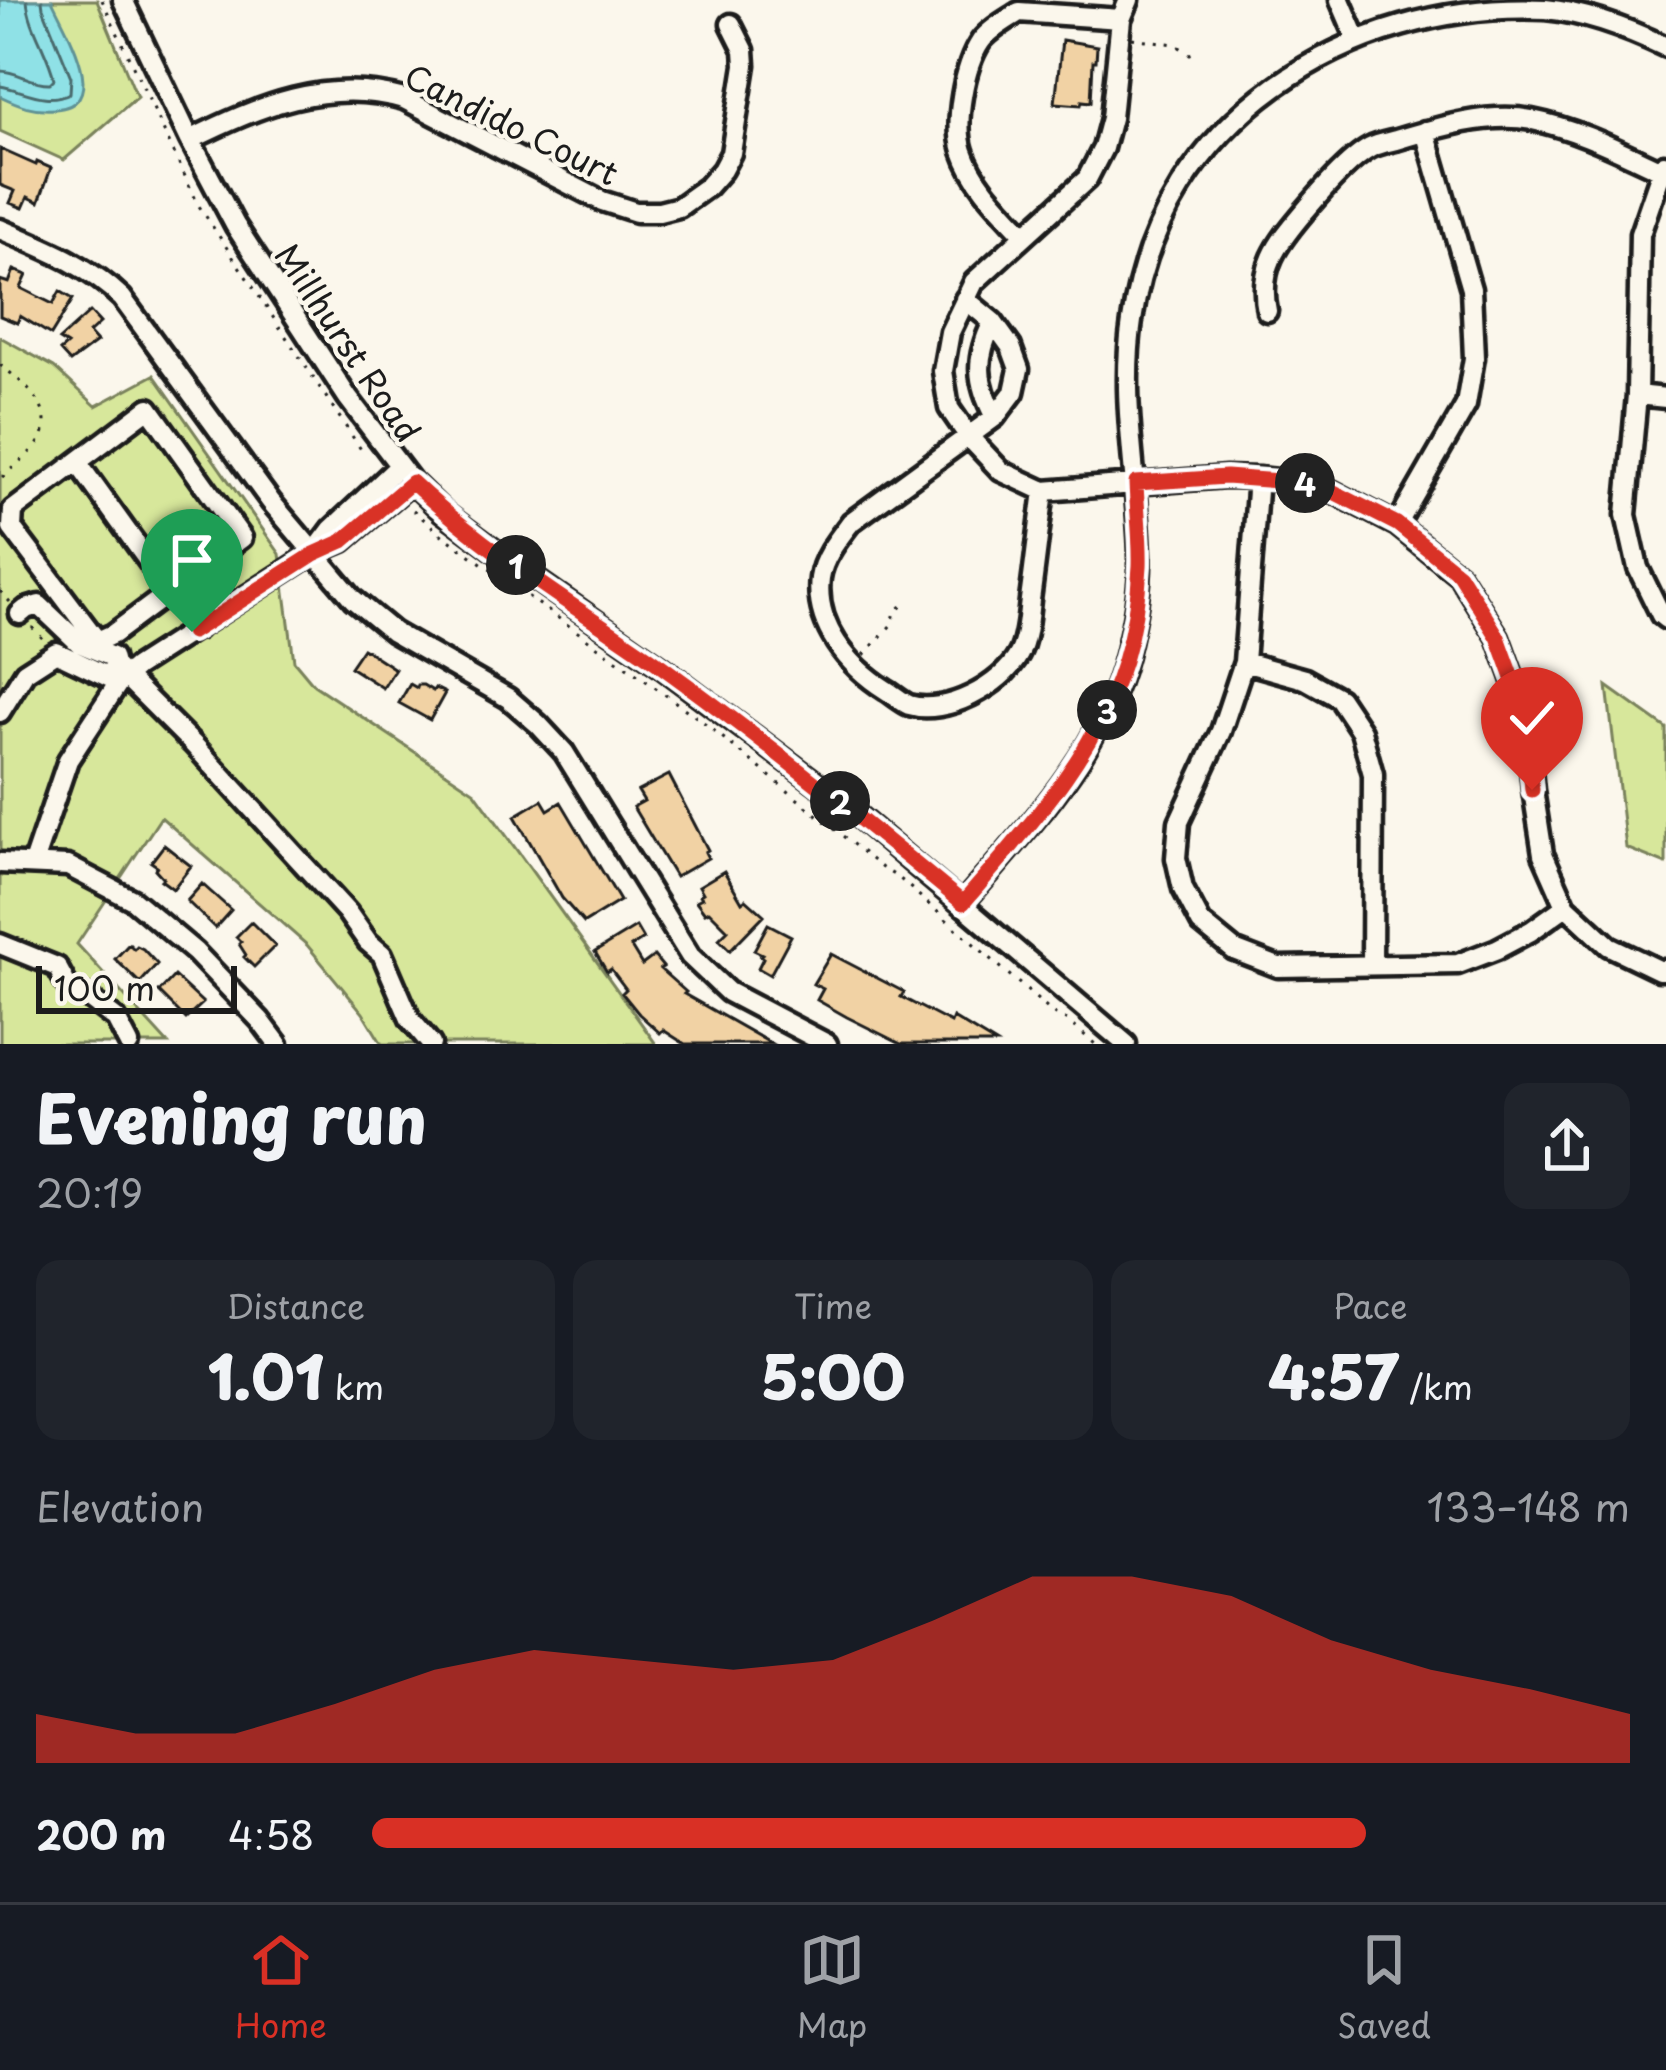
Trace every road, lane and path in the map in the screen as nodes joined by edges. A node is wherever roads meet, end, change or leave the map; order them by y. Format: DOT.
graph roads {
  1 [pos="123,0"];
  2 [pos="1129,0"];
  3 [pos="1340,0"];
  4 [pos="1551,4"];
  5 [pos="1017,6"];
  6 [pos="731,24"];
  7 [pos="1120,27"];
  8 [pos="1354,35"];
  9 [pos="1666,46"];
  10 [pos="1198,51"];
  11 [pos="1425,131"];
  12 [pos="190,140"];
  13 [pos="1664,165"];
  14 [pos="0,229"];
  15 [pos="1024,235"];
  16 [pos="965,299"];
  17 [pos="1267,310"];
  18 [pos="992,322"];
  19 [pos="0,365"];
  20 [pos="1637,395"];
  21 [pos="1666,398"];
  22 [pos="995,417"];
  23 [pos="969,437"];
  24 [pos="76,462"];
  25 [pos="405,474"];
  26 [pos="1258,478"];
  27 [pos="0,479"];
  28 [pos="1136,483"];
  29 [pos="1044,491"];
  30 [pos="413,510"];
  31 [pos="1397,524"];
  32 [pos="314,554"];
  33 [pos="170,590"];
  34 [pos="904,604"];
  35 [pos="20,614"];
  36 [pos="1666,619"];
  37 [pos="63,622"];
  38 [pos="197,628"];
  39 [pos="56,652"];
  40 [pos="1244,662"];
  41 [pos="855,665"];
  42 [pos="122,679"];
  43 [pos="0,712"];
  44 [pos="0,862"];
  45 [pos="33,863"];
  46 [pos="963,903"];
  47 [pos="1566,906"];
  48 [pos="0,944"];
  49 [pos="1372,965"];
  50 [pos="1666,970"];
  51 [pos="129,1044"];
  52 [pos="278,1044"];
  53 [pos="431,1044"];
  54 [pos="827,1044"];
  55 [pos="1095,1044"];
  56 [pos="1126,1044"];
  1 -- 12 [label="street, Millhurst Road"];
  2 -- 7 [label="street"];
  3 -- 8 [label="street"];
  4 -- 8 [label="street"];
  4 -- 9 [label="street"];
  5 -- 7 [label="street"];
  5 -- 15 [label="street"];
  6 -- 12 [label="street, Candido Court"];
  7 -- 10 [label="path"];
  7 -- 15 [label="street"];
  8 -- 28 [label="street"];
  11 -- 13 [label="street"];
  11 -- 17 [label="street"];
  11 -- 31 [label="street"];
  12 -- 25 [label="street, Millhurst Road"];
  13 -- 20 [label="street"];
  14 -- 32 [label="street"];
  15 -- 16 [label="street"];
  16 -- 18 [label="street"];
  16 -- 23 [label="street"];
  18 -- 22 [label="street"];
  18 -- 22 [label="street"];
  19 -- 27 [label="path"];
  20 -- 21 [label="street"];
  20 -- 36 [label="street"];
  22 -- 23 [label="street"];
  23 -- 29 [label="street"];
  23 -- 41 [label="street"];
  24 -- 33 [label="street"];
  24 -- 33 [label="street"];
  24 -- 37 [label="street"];
  25 -- 32 [label="street"];
  25 -- 46 [label="street, Millhurst Road"];
  26 -- 28 [label="street"];
  26 -- 31 [label="street"];
  26 -- 40 [label="street"];
  28 -- 29 [label="street"];
  28 -- 46 [label="street"];
  29 -- 41 [label="street"];
  30 -- 55 [label="path"];
  31 -- 47 [label="street"];
  32 -- 38 [label="street"];
  32 -- 54 [label="street"];
  33 -- 37 [label="street"];
  33 -- 38 [label="street"];
  34 -- 41 [label="path"];
  35 -- 37 [label="street"];
  37 -- 39 [label="street"];
  37 -- 42 [label="street"];
  38 -- 42 [label="street"];
  39 -- 42 [label="street"];
  39 -- 43 [label="street"];
  40 -- 49 [label="street"];
  40 -- 49 [label="street"];
  42 -- 45 [label="street"];
  42 -- 53 [label="street"];
  44 -- 45 [label="street"];
  45 -- 52 [label="street"];
  46 -- 56 [label="street, Millhurst Road"];
  47 -- 49 [label="street"];
  47 -- 50 [label="street"];
  48 -- 51 [label="street"];
}
